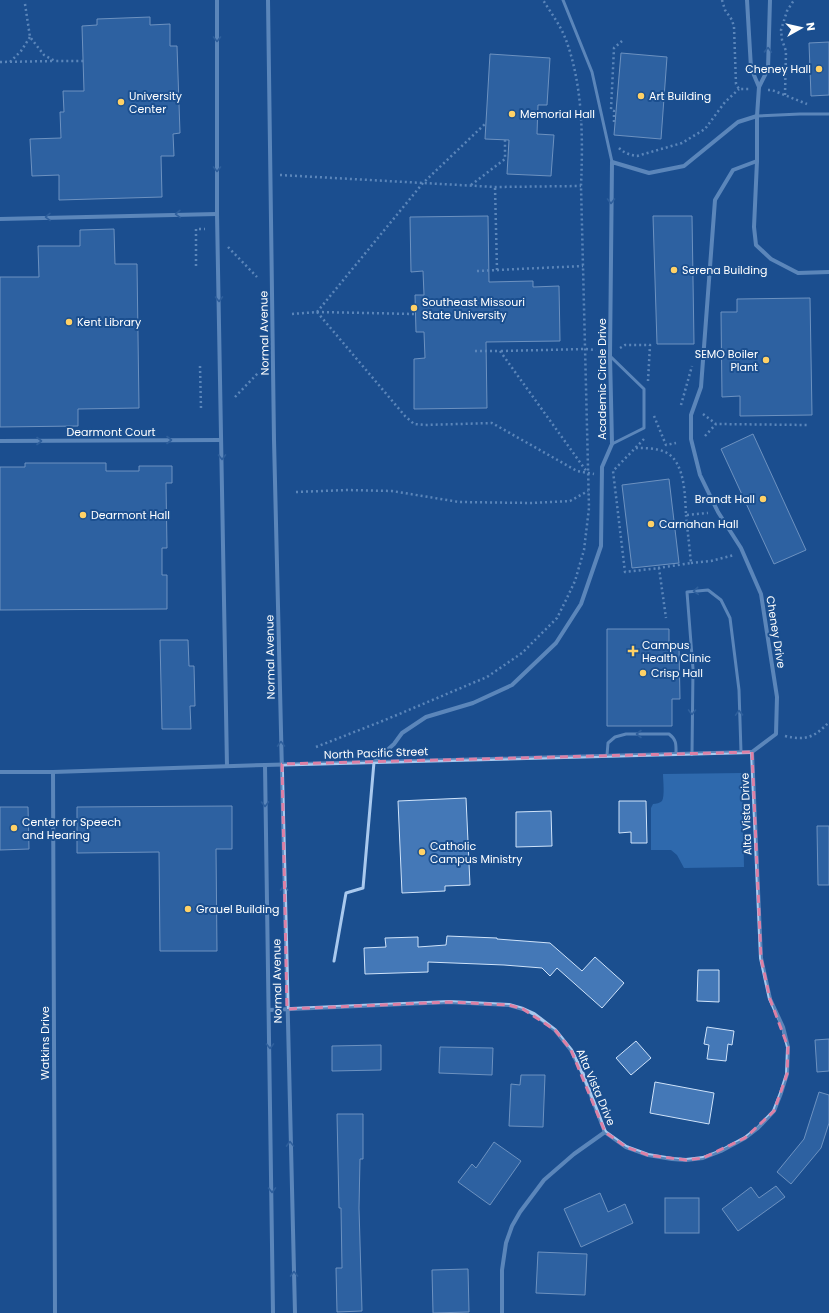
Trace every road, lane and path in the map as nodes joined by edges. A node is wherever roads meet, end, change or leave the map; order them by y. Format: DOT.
graph roads {
  1 [pos="217,0"];
  2 [pos="268,0"];
  3 [pos="543,0"];
  4 [pos="563,0"];
  5 [pos="747,0"];
  6 [pos="770,0"];
  7 [pos="794,0"];
  8 [pos="25,4"];
  9 [pos="30,37"];
  10 [pos="622,41"];
  11 [pos="55,61"];
  12 [pos="0,62"];
  13 [pos="10,62"];
  14 [pos="84,62"];
  15 [pos="759,87"];
  16 [pos="739,89"];
  17 [pos="785,95"];
  18 [pos="829,114"];
  19 [pos="757,116"];
  20 [pos="486,123"];
  21 [pos="614,124"];
  22 [pos="505,140"];
  23 [pos="618,147"];
  24 [pos="757,161"];
  25 [pos="612,162"];
  26 [pos="270,174"];
  27 [pos="423,183"];
  28 [pos="471,186"];
  29 [pos="581,186"];
  30 [pos="495,187"];
  31 [pos="217,214"];
  32 [pos="0,219"];
  33 [pos="205,229"];
  34 [pos="228,247"];
  35 [pos="196,266"];
  36 [pos="584,266"];
  37 [pos="497,270"];
  38 [pos="477,271"];
  39 [pos="829,272"];
  40 [pos="257,277"];
  41 [pos="317,312"];
  42 [pos="292,314"];
  43 [pos="415,314"];
  44 [pos="586,349"];
  45 [pos="618,349"];
  46 [pos="596,350"];
  47 [pos="475,351"];
  48 [pos="500,351"];
  49 [pos="610,356"];
  50 [pos="693,362"];
  51 [pos="200,366"];
  52 [pos="259,372"];
  53 [pos="648,383"];
  54 [pos="235,397"];
  55 [pos="681,406"];
  56 [pos="201,409"];
  57 [pos="703,414"];
  58 [pos="653,415"];
  59 [pos="716,424"];
  60 [pos="807,424"];
  61 [pos="705,436"];
  62 [pos="221,440"];
  63 [pos="0,441"];
  64 [pos="676,443"];
  65 [pos="612,444"];
  66 [pos="636,448"];
  67 [pos="613,471"];
  68 [pos="587,472"];
  69 [pos="602,477"];
  70 [pos="588,491"];
  71 [pos="296,492"];
  72 [pos="718,512"];
  73 [pos="686,515"];
  74 [pos="742,551"];
  75 [pos="691,563"];
  76 [pos="658,568"];
  77 [pos="666,618"];
  78 [pos="829,722"];
  79 [pos="776,734"];
  80 [pos="316,747"];
  81 [pos="740,752"];
  82 [pos="752,752"];
  83 [pos="676,754"];
  84 [pos="692,754"];
  85 [pos="607,755"];
  86 [pos="374,762"];
  87 [pos="282,764"];
  88 [pos="265,765"];
  89 [pos="227,766"];
  90 [pos="0,772"];
  91 [pos="53,772"];
  92 [pos="334,961"];
  93 [pos="287,1009"];
  94 [pos="269,1010"];
  95 [pos="605,1132"];
  96 [pos="55,1313"];
  97 [pos="273,1313"];
  98 [pos="295,1313"];
  99 [pos="502,1313"];
  1 -- 31 [label="street, one-way"];
  2 -- 26 [label="street, Normal Avenue"];
  3 -- 29 [label="path"];
  4 -- 25 [label="lane"];
  5 -- 15 [label="street"];
  15 -- 6 [label="street, one-way"];
  7 -- 17 [label="path"];
  8 -- 9 [label="path"];
  9 -- 11 [label="path"];
  9 -- 13 [label="path"];
  10 -- 21 [label="path"];
  11 -- 13 [label="path"];
  11 -- 14 [label="path"];
  12 -- 13 [label="path"];
  15 -- 19 [label="street"];
  16 -- 23 [label="path"];
  18 -- 19 [label="lane"];
  19 -- 24 [label="street"];
  19 -- 25 [label="street"];
  20 -- 27 [label="path"];
  22 -- 28 [label="path"];
  24 -- 39 [label="street"];
  24 -- 72 [label="street, Cheney Drive"];
  25 -- 49 [label="street, Academic Circle Drive, one-way"];
  26 -- 27 [label="path"];
  87 -- 26 [label="street, Normal Avenue, one-way"];
  27 -- 28 [label="path"];
  27 -- 41 [label="path"];
  28 -- 30 [label="path"];
  29 -- 30 [label="path"];
  29 -- 36 [label="path"];
  30 -- 37 [label="path"];
  31 -- 32 [label="street, one-way"];
  31 -- 62 [label="street, one-way"];
  33 -- 35 [label="path"];
  34 -- 40 [label="path"];
  36 -- 37 [label="path"];
  36 -- 44 [label="path"];
  37 -- 38 [label="path"];
  41 -- 42 [label="path"];
  41 -- 43 [label="path"];
  41 -- 68 [label="path"];
  44 -- 46 [label="path"];
  44 -- 48 [label="path"];
  44 -- 68 [label="path"];
  45 -- 53 [label="path"];
  47 -- 48 [label="path"];
  48 -- 68 [label="path"];
  49 -- 65 [label="street, Academic Circle Drive"];
  49 -- 65 [label="lane"];
  50 -- 55 [label="path"];
  51 -- 56 [label="path"];
  52 -- 54 [label="path"];
  57 -- 59 [label="path"];
  58 -- 64 [label="path"];
  59 -- 60 [label="path"];
  59 -- 61 [label="path"];
  63 -- 62 [label="street, Dearmont Court, one-way"];
  62 -- 89 [label="street, one-way"];
  65 -- 69 [label="street, Academic Circle Drive"];
  66 -- 73 [label="path"];
  67 -- 76 [label="path"];
  68 -- 69 [label="path"];
  68 -- 70 [label="path"];
  69 -- 86 [label="street, Academic Circle Drive"];
  70 -- 71 [label="path"];
  70 -- 80 [label="path"];
  72 -- 73 [label="path"];
  72 -- 74 [label="street, Cheney Drive"];
  73 -- 75 [label="path"];
  74 -- 75 [label="path"];
  74 -- 79 [label="street, Cheney Drive"];
  75 -- 76 [label="path"];
  76 -- 77 [label="path"];
  78 -- 79 [label="path"];
  79 -- 82 [label="street"];
  81 -- 82 [label="street, North Pacific Street"];
  81 -- 84 [label="street, North Pacific Street"];
  81 -- 84 [label="lane, one-way"];
  82 -- 95 [label="street, Alta Vista Drive"];
  83 -- 84 [label="street, North Pacific Street"];
  83 -- 85 [label="street, North Pacific Street"];
  83 -- 85 [label="lane, one-way"];
  85 -- 86 [label="street, North Pacific Street"];
  86 -- 87 [label="street, North Pacific Street"];
  86 -- 92 [label="lane"];
  87 -- 88 [label="street, North Pacific Street"];
  93 -- 87 [label="street, Normal Avenue, one-way"];
  88 -- 89 [label="street, North Pacific Street"];
  88 -- 94 [label="street, Normal Avenue, one-way"];
  89 -- 91 [label="street, North Pacific Street"];
  90 -- 91 [label="street, North Pacific Street"];
  91 -- 96 [label="street, Watkins Drive"];
  93 -- 94 [label="street, Alta Vista Drive"];
  93 -- 95 [label="street, Alta Vista Drive"];
  98 -- 93 [label="street, Normal Avenue, one-way"];
  94 -- 97 [label="street, Normal Avenue, one-way"];
  95 -- 99 [label="street"];
}
